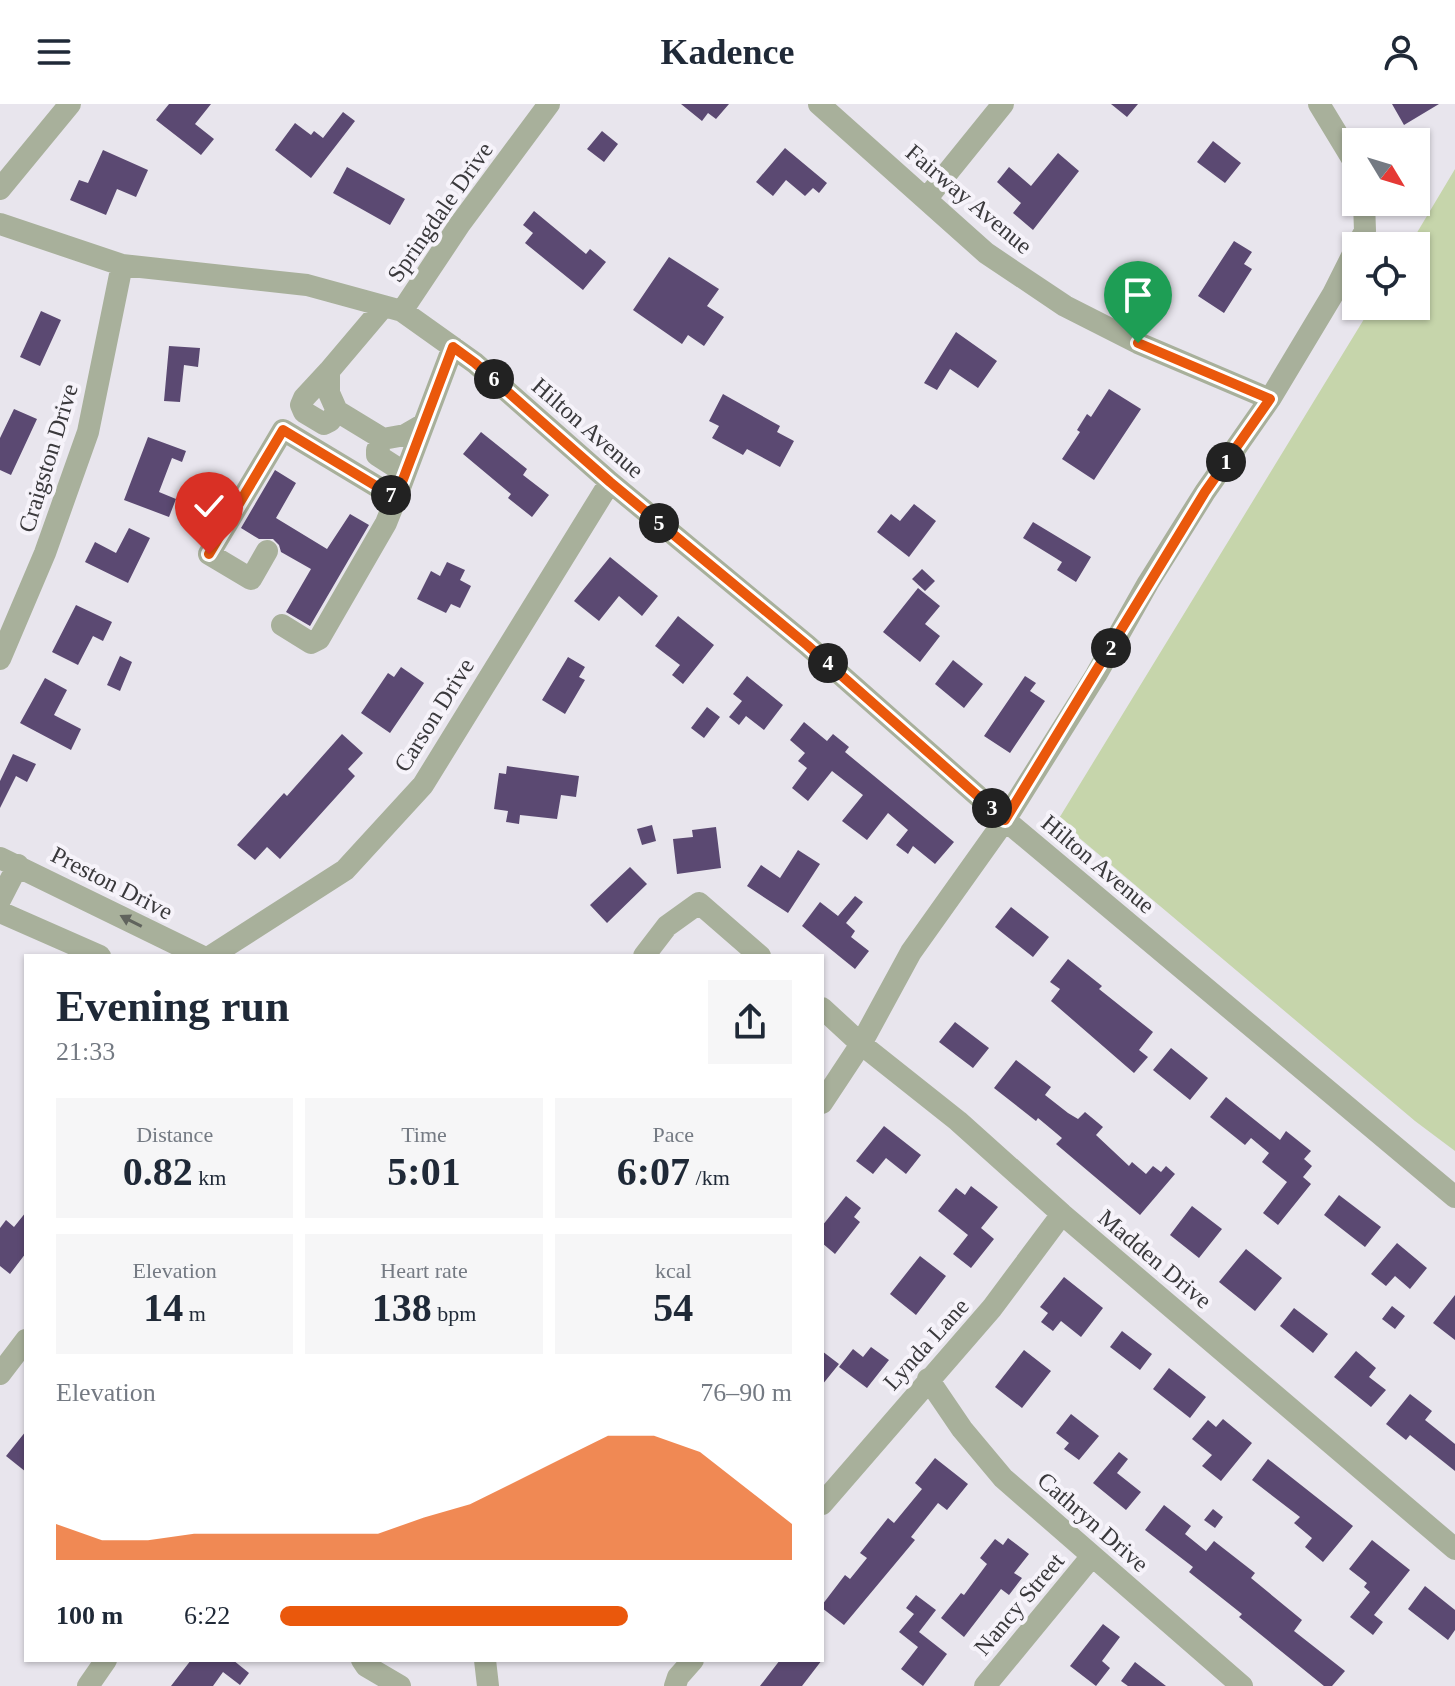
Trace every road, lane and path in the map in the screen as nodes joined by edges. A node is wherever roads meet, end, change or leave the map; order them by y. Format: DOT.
graph roads {
  1 [pos="70,104"];
  2 [pos="549,104"];
  3 [pos="819,104"];
  4 [pos="1003,104"];
  5 [pos="1319,104"];
  6 [pos="1342,142"];
  7 [pos="0,189"];
  8 [pos="927,198"];
  9 [pos="0,224"];
  10 [pos="122,265"];
  11 [pos="1342,276"];
  12 [pos="393,309"];
  13 [pos="453,347"];
  14 [pos="329,371"];
  15 [pos="1270,399"];
  16 [pos="337,411"];
  17 [pos="424,424"];
  18 [pos="383,439"];
  19 [pos="405,473"];
  20 [pos="610,482"];
  21 [pos="396,498"];
  22 [pos="267,551"];
  23 [pos="282,625"];
  24 [pos="0,659"];
  25 [pos="1005,820"];
  26 [pos="9,861"];
  27 [pos="0,900"];
  28 [pos="0,912"];
  29 [pos="95,954"];
  30 [pos="197,954"];
  31 [pos="214,954"];
  32 [pos="646,954"];
  33 [pos="758,954"];
  34 [pos="824,1010"];
  35 [pos="861,1044"];
  36 [pos="824,1100"];
  37 [pos="1455,1197"];
  38 [pos="1062,1214"];
  39 [pos="24,1345"];
  40 [pos="0,1374"];
  41 [pos="928,1379"];
  42 [pos="824,1502"];
  43 [pos="1455,1549"];
  44 [pos="1092,1556"];
  45 [pos="105,1662"];
  46 [pos="363,1662"];
  47 [pos="485,1662"];
  48 [pos="691,1662"];
  49 [pos="88,1686"];
  50 [pos="400,1686"];
  51 [pos="488,1686"];
  52 [pos="675,1686"];
  53 [pos="985,1686"];
  54 [pos="1242,1686"];
  1 -- 7 [label="street"];
  2 -- 12 [label="street, Springdale Drive"];
  3 -- 8 [label="street, Fairway Avenue"];
  4 -- 8 [label="street"];
  5 -- 6 [label="street"];
  8 -- 15 [label="street, Fairway Avenue"];
  9 -- 10 [label="street, Hilton Avenue"];
  10 -- 12 [label="street, Hilton Avenue"];
  10 -- 24 [label="street, Craigston Drive"];
  11 -- 15 [label="street"];
  12 -- 13 [label="street, Hilton Avenue"];
  12 -- 14 [label="street"];
  13 -- 17 [label="street"];
  13 -- 20 [label="street, Hilton Avenue"];
  14 -- 16 [label="street"];
  14 -- 16 [label="street"];
  15 -- 25 [label="street"];
  16 -- 18 [label="street"];
  17 -- 18 [label="street"];
  17 -- 19 [label="street"];
  18 -- 19 [label="street"];
  19 -- 21 [label="street"];
  20 -- 25 [label="street, Hilton Avenue"];
  20 -- 31 [label="street, Carson Drive"];
  21 -- 22 [label="street"];
  21 -- 23 [label="street"];
  25 -- 35 [label="street"];
  25 -- 37 [label="street, Hilton Avenue"];
  26 -- 27 [label="street"];
  30 -- 26 [label="street, Preston Drive, one-way"];
  28 -- 29 [label="street"];
  32 -- 33 [label="street"];
  34 -- 35 [label="street, Madden Drive"];
  35 -- 36 [label="street"];
  35 -- 38 [label="street, Madden Drive"];
  38 -- 41 [label="street, Lynda Lane"];
  38 -- 43 [label="street, Madden Drive"];
  39 -- 40 [label="street"];
  41 -- 42 [label="street, Lynda Lane"];
  41 -- 44 [label="street, Cathryn Drive"];
  44 -- 53 [label="street, Nancy Street"];
  44 -- 54 [label="street, Cathryn Drive"];
  45 -- 49 [label="street"];
  46 -- 50 [label="street"];
  47 -- 51 [label="street"];
  48 -- 52 [label="street"];
}
